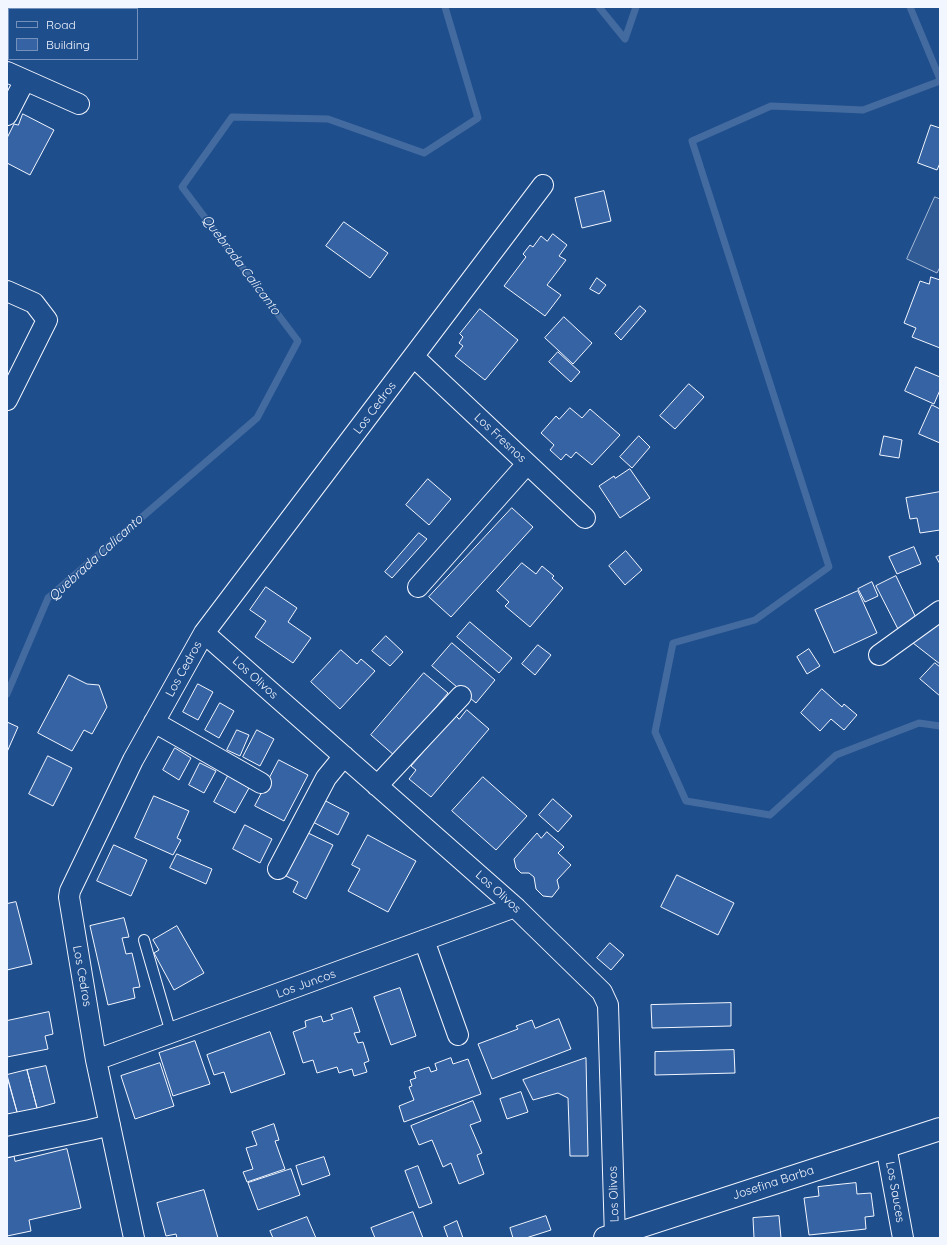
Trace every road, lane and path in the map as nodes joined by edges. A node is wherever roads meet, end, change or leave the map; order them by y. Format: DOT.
graph roads {
  1 [pos="7,72"];
  2 [pos="25,80"];
  3 [pos="79,104"];
  4 [pos="7,115"];
  5 [pos="544,185"];
  6 [pos="7,291"];
  7 [pos="414,357"];
  8 [pos="7,400"];
  9 [pos="527,464"];
  10 [pos="585,518"];
  11 [pos="418,587"];
  12 [pos="940,611"];
  13 [pos="204,633"];
  14 [pos="879,655"];
  15 [pos="461,696"];
  16 [pos="154,722"];
  17 [pos="344,756"];
  18 [pos="261,783"];
  19 [pos="377,786"];
  20 [pos="278,869"];
  21 [pos="515,907"];
  22 [pos="144,940"];
  23 [pos="424,940"];
  24 [pos="171,1033"];
  25 [pos="458,1035"];
  26 [pos="96,1060"];
  27 [pos="110,1125"];
  28 [pos="940,1129"];
  29 [pos="886,1146"];
  30 [pos="7,1147"];
  31 [pos="612,1237"];
  32 [pos="134,1238"];
  33 [pos="903,1238"];
  1 -- 2 [label="street"];
  2 -- 3 [label="street"];
  2 -- 4 [label="street"];
  5 -- 7 [label="street, Los Cedros"];
  6 -- 8 [label="street"];
  7 -- 9 [label="street, Los Fresnos"];
  7 -- 13 [label="street, Los Cedros"];
  9 -- 10 [label="street, Los Fresnos"];
  9 -- 11 [label="street"];
  12 -- 14 [label="street"];
  13 -- 16 [label="street, Los Cedros"];
  13 -- 17 [label="street, Los Olivos"];
  15 -- 19 [label="street"];
  16 -- 18 [label="street"];
  16 -- 26 [label="street, Los Cedros"];
  17 -- 19 [label="street, Los Olivos"];
  17 -- 20 [label="street"];
  19 -- 21 [label="street, Los Olivos"];
  21 -- 23 [label="street, Los Juncos"];
  21 -- 31 [label="street, Los Olivos"];
  22 -- 24 [label="lane"];
  23 -- 24 [label="street, Los Juncos"];
  23 -- 25 [label="street"];
  24 -- 26 [label="street, Los Juncos"];
  26 -- 27 [label="street, Los Cedros"];
  27 -- 30 [label="street"];
  27 -- 32 [label="street, Los Cedros"];
  28 -- 29 [label="street, Josefina Barba"];
  29 -- 31 [label="street, Josefina Barba"];
  29 -- 33 [label="street, Los Sauces"];
}
